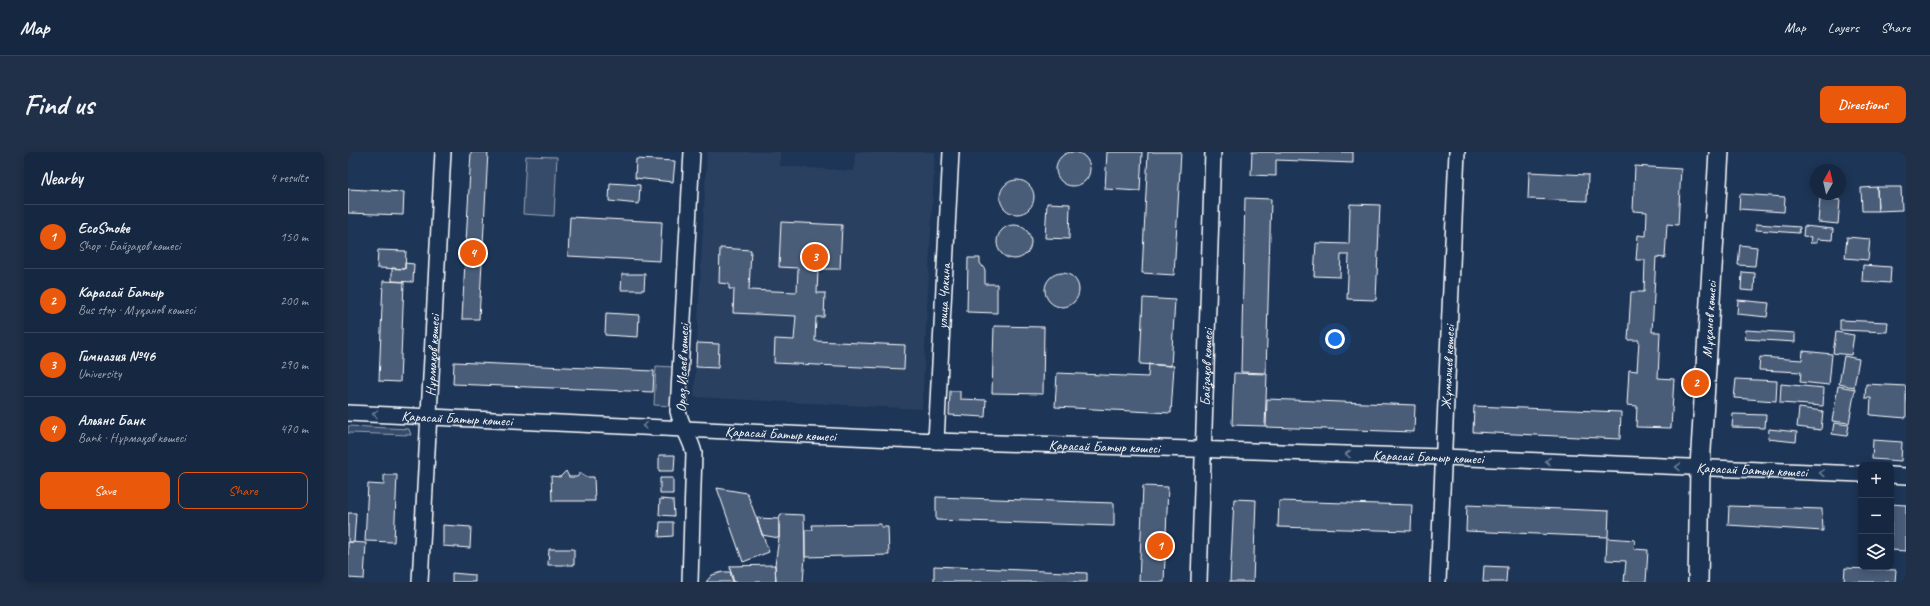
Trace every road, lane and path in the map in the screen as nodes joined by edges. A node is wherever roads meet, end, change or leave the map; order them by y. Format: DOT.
graph roads {
  1 [pos="442,152"];
  2 [pos="692,152"];
  3 [pos="950,152"];
  4 [pos="1213,152"];
  5 [pos="1457,152"];
  6 [pos="1719,152"];
  7 [pos="348,413"];
  8 [pos="429,416"];
  9 [pos="684,428"];
  10 [pos="936,441"];
  11 [pos="1204,450"];
  12 [pos="1443,457"];
  13 [pos="1700,467"];
  14 [pos="1858,474"];
  15 [pos="1894,475"];
  16 [pos="1906,476"];
  17 [pos="420,582"];
  18 [pos="690,582"];
  19 [pos="1199,582"];
  20 [pos="1438,582"];
  21 [pos="1698,582"];
  1 -- 8 [label="street, Нұрмақов көшесі"];
  2 -- 9 [label="street, Ораз Исаев көшесі"];
  3 -- 10 [label="street, улица Чокина"];
  4 -- 11 [label="street, Байзақов көшесі"];
  5 -- 12 [label="street, Жұмалиев көшесі"];
  6 -- 13 [label="main road, Мұқанов көшесі"];
  8 -- 7 [label="street, Қарасай Батыр көшесі, one-way"];
  9 -- 8 [label="street, Қарасай Батыр көшесі, one-way"];
  8 -- 17 [label="street, Нұрмақов көшесі"];
  9 -- 10 [label="street, Қарасай Батыр көшесі"];
  9 -- 18 [label="street, Ораз Исаев көшесі"];
  10 -- 11 [label="street, Қарасай Батыр көшесі"];
  12 -- 11 [label="street, Қарасай Батыр көшесі, one-way"];
  11 -- 19 [label="street, Байзақов көшесі"];
  13 -- 12 [label="street, Қарасай Батыр көшесі, one-way"];
  12 -- 20 [label="street, Жұмалиев көшесі"];
  14 -- 13 [label="street, Қарасай Батыр көшесі, one-way"];
  13 -- 21 [label="main road, Мұқанов көшесі"];
  15 -- 16 [label="street"];
}
